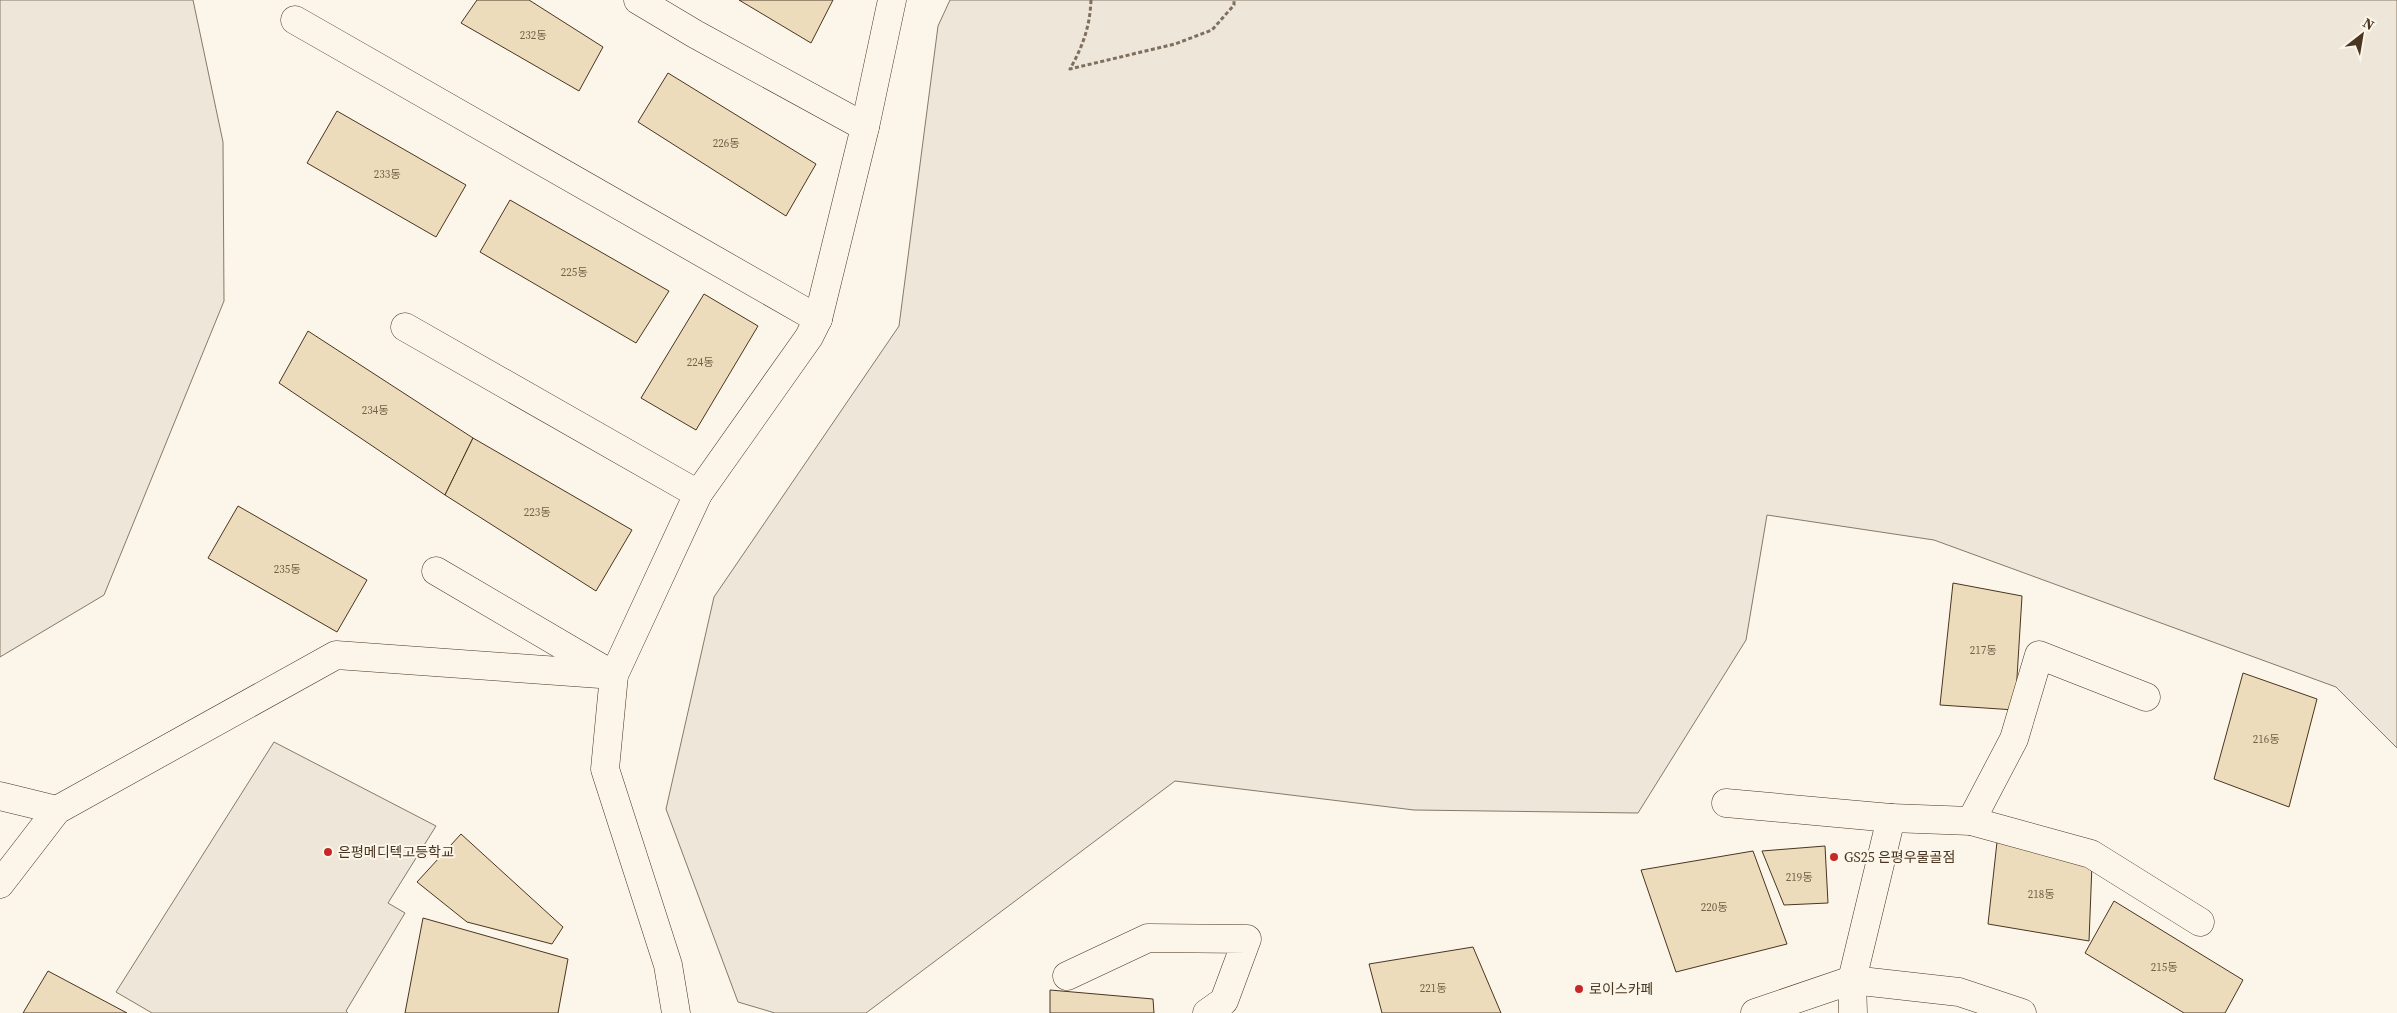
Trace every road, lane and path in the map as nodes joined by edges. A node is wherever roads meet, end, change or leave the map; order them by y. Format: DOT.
graph roads {
  1 [pos="638,0"];
  2 [pos="892,0"];
  3 [pos="1091,0"];
  4 [pos="1234,0"];
  5 [pos="295,20"];
  6 [pos="865,127"];
  7 [pos="818,318"];
  8 [pos="405,327"];
  9 [pos="698,494"];
  10 [pos="436,570"];
  11 [pos="614,675"];
  12 [pos="2146,697"];
  13 [pos="0,796"];
  14 [pos="1726,803"];
  15 [pos="57,810"];
  16 [pos="1891,818"];
  17 [pos="1971,821"];
  18 [pos="0,884"];
  19 [pos="2200,922"];
  20 [pos="1067,976"];
  21 [pos="1852,980"];
  22 [pos="676,1013"];
  23 [pos="1207,1013"];
  24 [pos="1755,1013"];
  25 [pos="1853,1013"];
  26 [pos="2022,1013"];
  1 -- 6 [label="lane"];
  2 -- 6 [label="lane"];
  3 -- 4 [label="path"];
  5 -- 7 [label="lane"];
  6 -- 7 [label="lane"];
  7 -- 9 [label="lane"];
  8 -- 9 [label="lane"];
  9 -- 11 [label="lane"];
  10 -- 11 [label="lane"];
  11 -- 15 [label="lane"];
  11 -- 22 [label="lane"];
  12 -- 17 [label="lane"];
  13 -- 15 [label="lane"];
  14 -- 16 [label="lane"];
  15 -- 18 [label="lane"];
  16 -- 17 [label="lane"];
  16 -- 21 [label="lane"];
  17 -- 19 [label="lane"];
  20 -- 23 [label="lane"];
  21 -- 24 [label="lane"];
  21 -- 25 [label="lane"];
  21 -- 26 [label="lane"];
}
